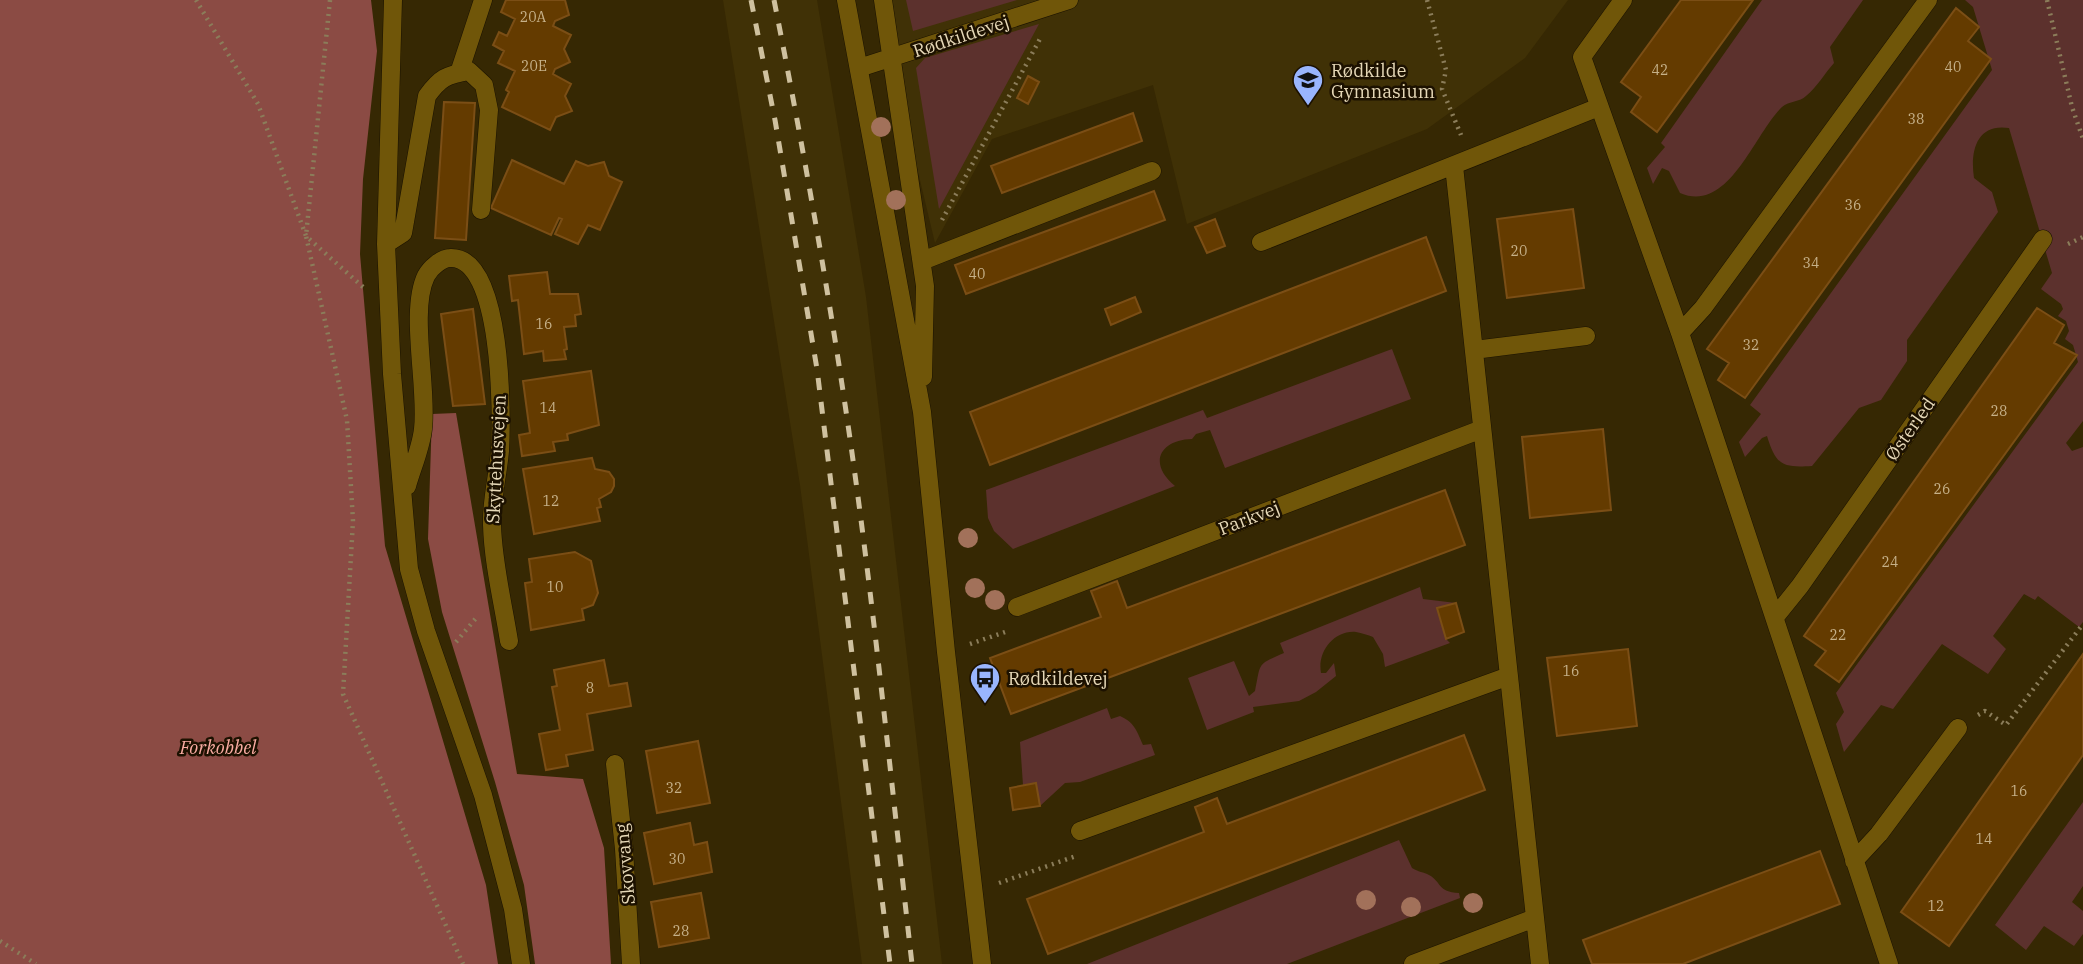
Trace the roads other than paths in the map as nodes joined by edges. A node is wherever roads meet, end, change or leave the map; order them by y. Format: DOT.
graph roads {
  1 [pos="393,0"];
  2 [pos="483,0"];
  3 [pos="846,0"];
  4 [pos="883,0"];
  5 [pos="1623,0"];
  6 [pos="1928,0"];
  7 [pos="1064,2"];
  8 [pos="892,58"];
  9 [pos="859,68"];
  10 [pos="460,73"];
  11 [pos="1599,107"];
  12 [pos="1454,166"];
  13 [pos="1152,172"];
  14 [pos="481,210"];
  15 [pos="2043,239"];
  16 [pos="1261,242"];
  17 [pos="386,244"];
  18 [pos="921,257"];
  19 [pos="1680,333"];
  20 [pos="1586,336"];
  21 [pos="1474,350"];
  22 [pos="922,412"];
  23 [pos="1482,429"];
  24 [pos="404,496"];
  25 [pos="1017,607"];
  26 [pos="1775,617"];
  27 [pos="509,641"];
  28 [pos="1509,676"];
  29 [pos="1958,728"];
  30 [pos="615,764"];
  31 [pos="1080,831"];
  32 [pos="1854,861"];
  33 [pos="1535,918"];
  34 [pos="521,964"];
  35 [pos="631,964"];
  36 [pos="982,964"];
  37 [pos="1413,964"];
  38 [pos="1540,964"];
  39 [pos="1889,964"];
  1 -- 17 [label="street, Skyttehusvejen"];
  2 -- 10 [label="street"];
  3 -- 9 [label="street, Rødkildevej"];
  4 -- 8 [label="street, Rødkildevej"];
  5 -- 11 [label="street"];
  6 -- 19 [label="street"];
  7 -- 8 [label="street, Rødkildevej"];
  8 -- 9 [label="street, Rødkildevej"];
  8 -- 18 [label="street, Rødkildevej"];
  9 -- 22 [label="street, Rødkildevej"];
  10 -- 14 [label="street"];
  10 -- 17 [label="street"];
  11 -- 12 [label="street"];
  11 -- 19 [label="street"];
  12 -- 16 [label="street"];
  12 -- 21 [label="street"];
  13 -- 18 [label="street"];
  15 -- 26 [label="street, Østerled"];
  17 -- 24 [label="street, Skyttehusvejen"];
  18 -- 22 [label="street, Rødkildevej"];
  19 -- 26 [label="street"];
  20 -- 21 [label="street"];
  21 -- 23 [label="street"];
  22 -- 36 [label="street, Rødkildevej"];
  23 -- 25 [label="street, Parkvej"];
  23 -- 28 [label="street"];
  24 -- 27 [label="street, Skyttehusvejen"];
  24 -- 34 [label="street, Skyttehusvejen"];
  26 -- 32 [label="street"];
  28 -- 31 [label="street"];
  28 -- 33 [label="street"];
  29 -- 32 [label="street"];
  30 -- 35 [label="street, Skovvang"];
  32 -- 39 [label="street"];
  33 -- 37 [label="street"];
  33 -- 38 [label="street"];
}
